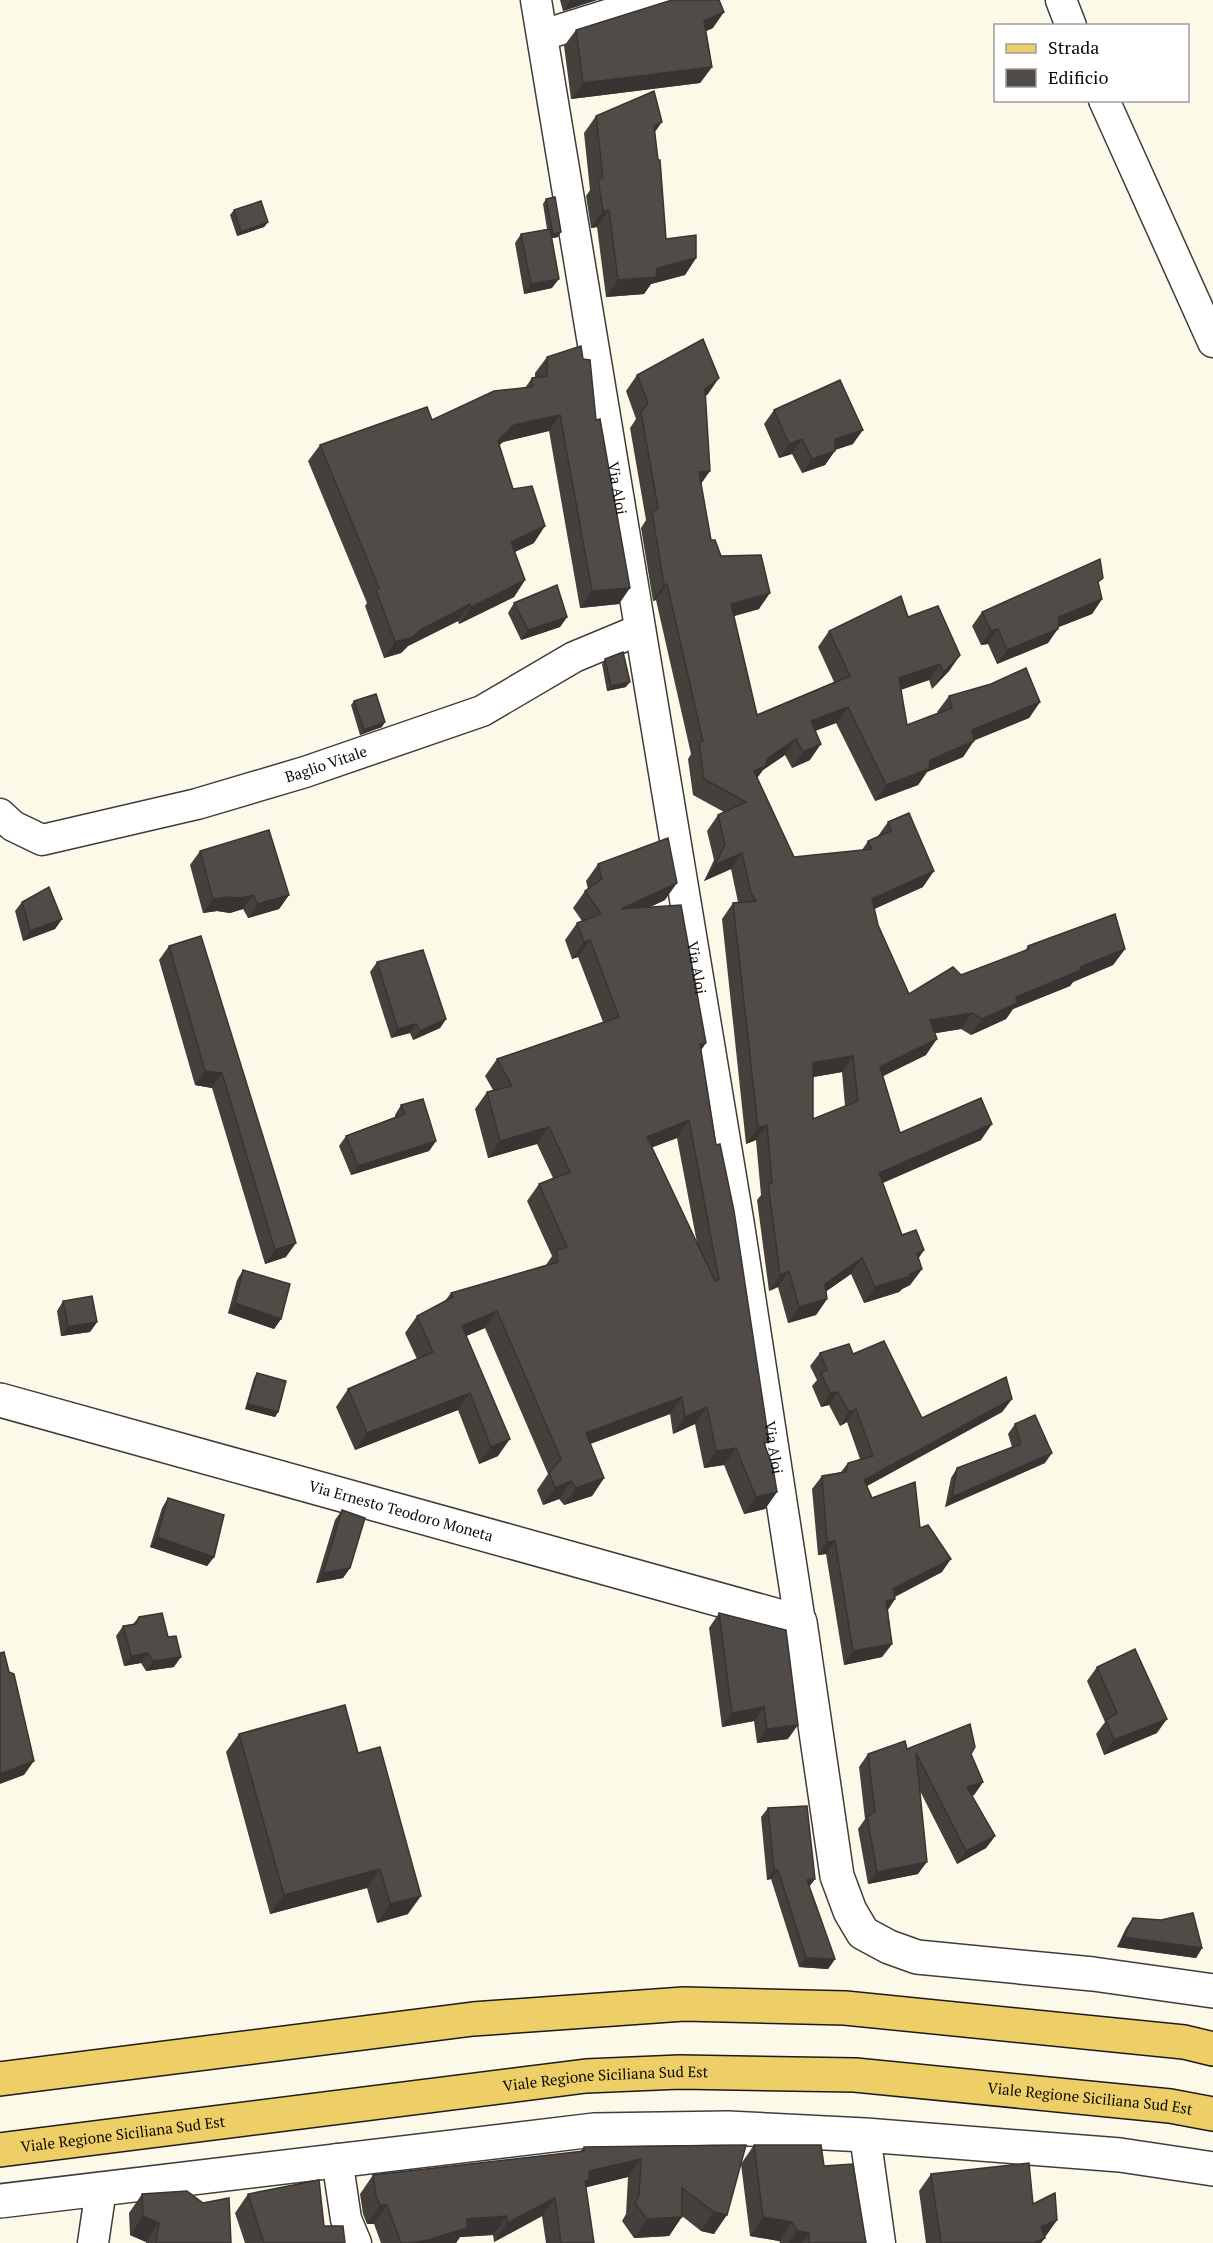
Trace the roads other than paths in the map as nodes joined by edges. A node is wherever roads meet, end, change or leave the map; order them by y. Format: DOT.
graph roads {
  1 [pos="536,0"];
  2 [pos="655,0"];
  3 [pos="1061,0"];
  4 [pos="1070,24"];
  5 [pos="543,35"];
  6 [pos="1105,102"];
  7 [pos="1213,342"];
  8 [pos="639,630"];
  9 [pos="0,814"];
  10 [pos="0,1400"];
  11 [pos="800,1622"];
  12 [pos="1213,1992"];
  13 [pos="1213,2049"];
  14 [pos="0,2079"];
  15 [pos="1213,2114"];
  16 [pos="865,2135"];
  17 [pos="0,2150"];
  18 [pos="337,2159"];
  19 [pos="1213,2169"];
  20 [pos="101,2188"];
  21 [pos="0,2201"];
  22 [pos="93,2243"];
  23 [pos="356,2243"];
  24 [pos="880,2243"];
  1 -- 5 [label="street, Via Aloi"];
  2 -- 5 [label="street"];
  3 -- 4 [label="street"];
  5 -- 8 [label="street, Via Aloi"];
  6 -- 7 [label="street"];
  8 -- 9 [label="street, Baglio Vitale"];
  8 -- 11 [label="street, Via Aloi"];
  10 -- 11 [label="street, Via Ernesto Teodoro Moneta"];
  11 -- 12 [label="street, Via Aloi"];
  13 -- 14 [label="main road"];
  15 -- 17 [label="main road, Viale Regione Siciliana Sud Est"];
  16 -- 18 [label="street"];
  16 -- 19 [label="street"];
  16 -- 24 [label="street"];
  18 -- 20 [label="street"];
  18 -- 23 [label="street"];
  20 -- 21 [label="street"];
  20 -- 22 [label="street"];
}
